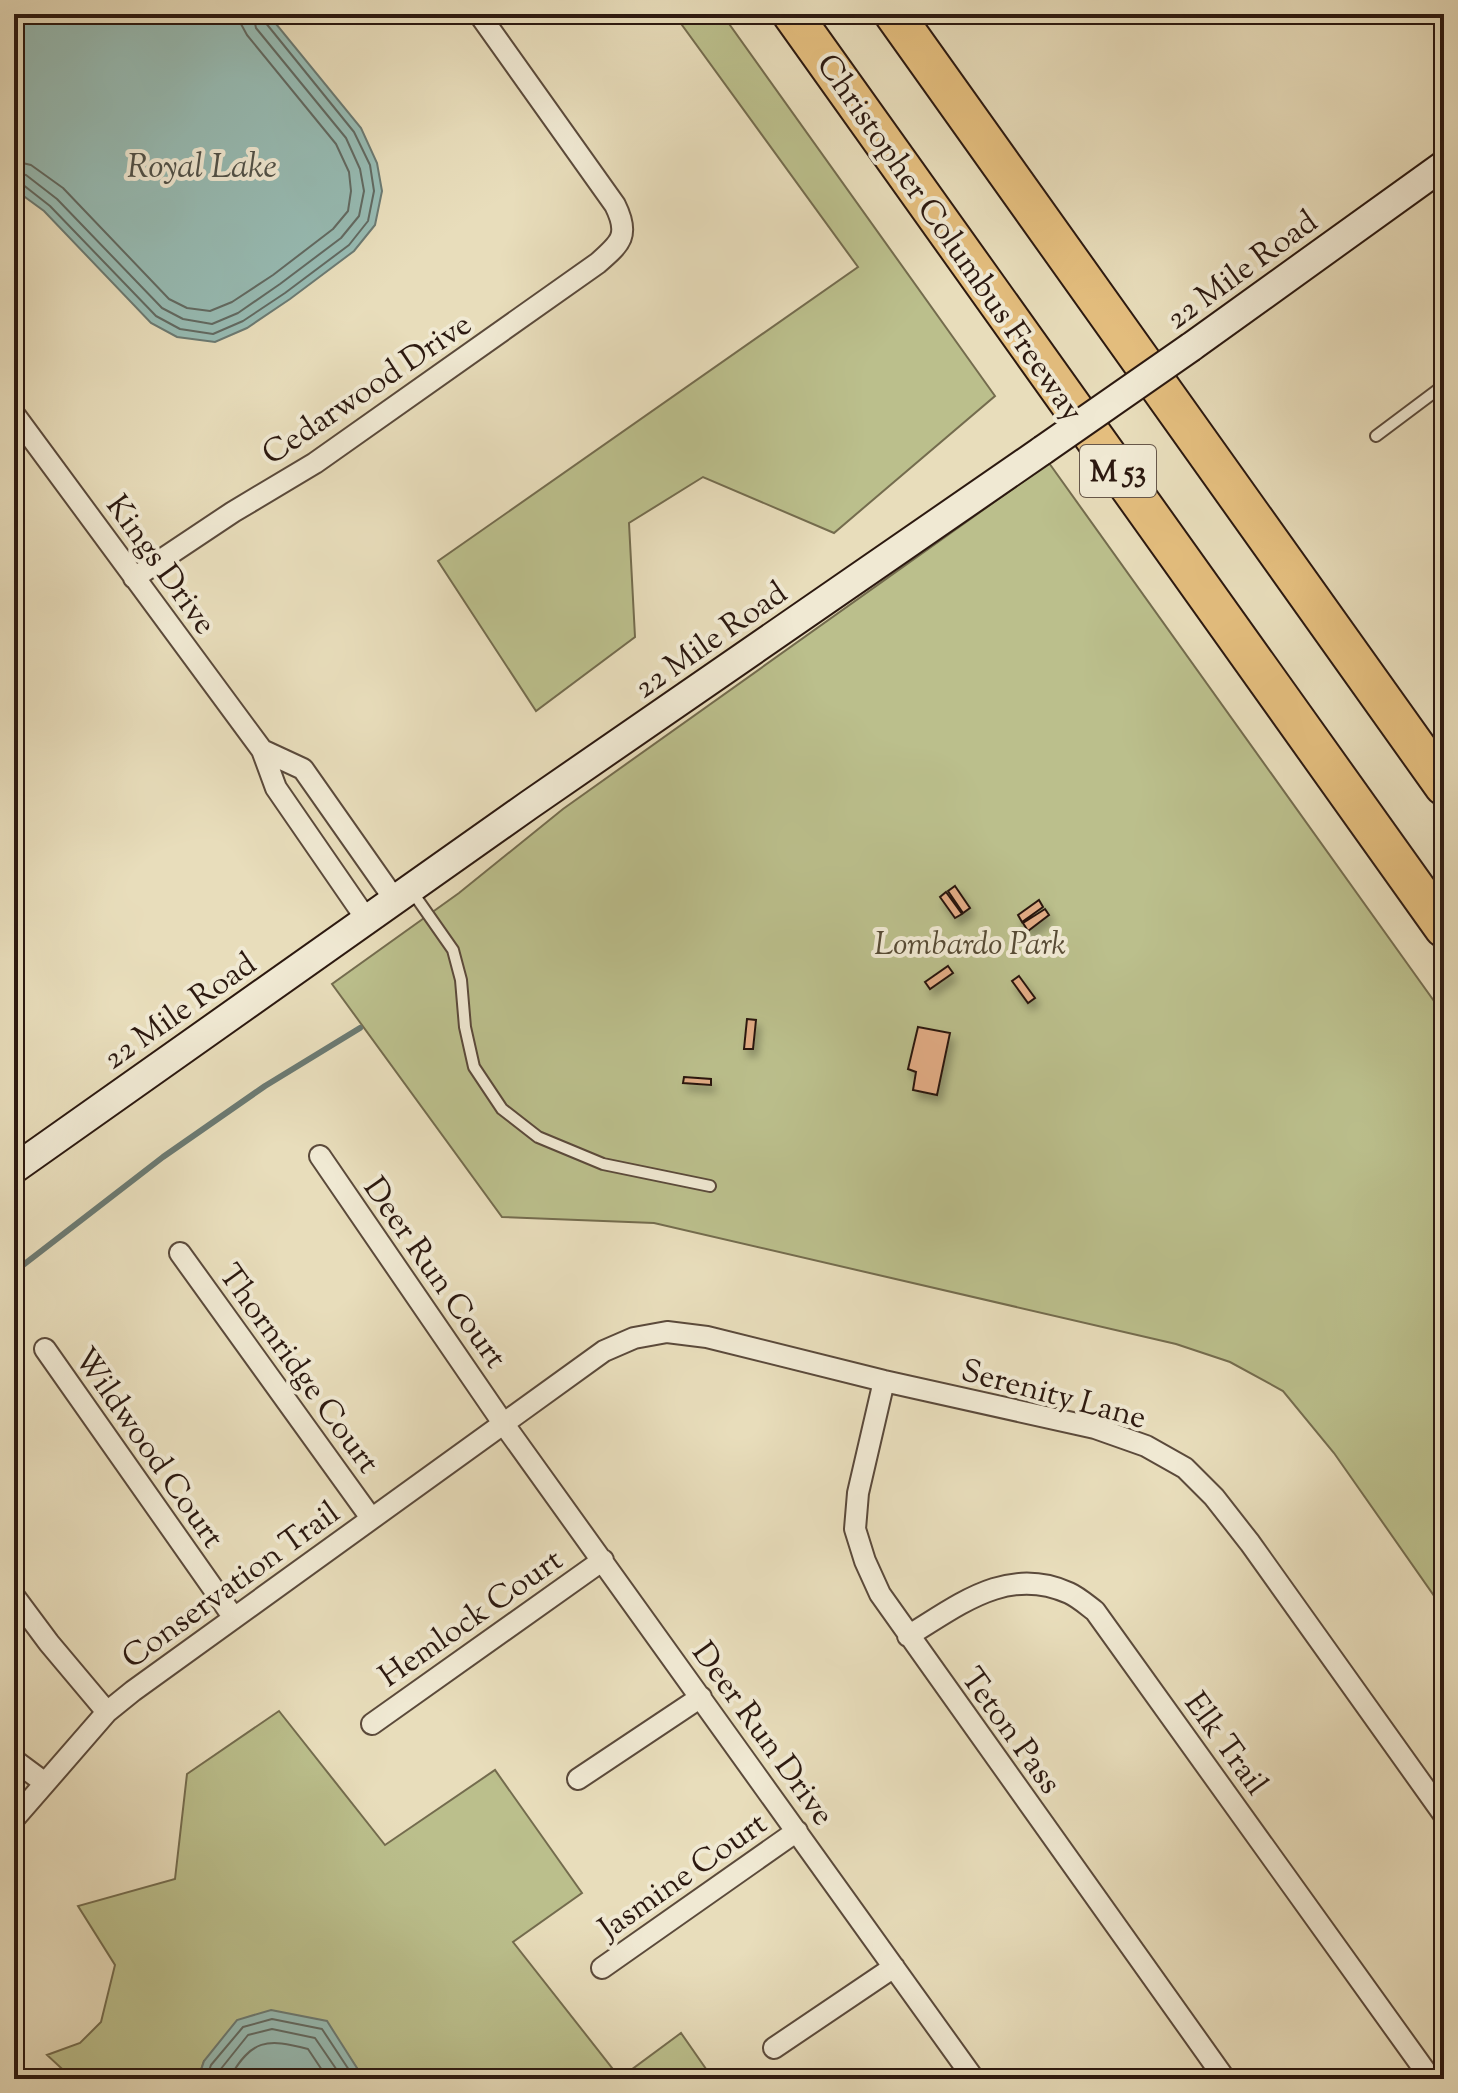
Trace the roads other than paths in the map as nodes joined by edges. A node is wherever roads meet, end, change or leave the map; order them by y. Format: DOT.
graph roads {
  1 [pos="479,14"];
  2 [pos="792,14"];
  3 [pos="894,14"];
  4 [pos="1444,165"];
  5 [pos="1444,385"];
  6 [pos="18,427"];
  7 [pos="1376,436"];
  8 [pos="134,578"];
  9 [pos="262,750"];
  10 [pos="1444,786"];
  11 [pos="403,894"];
  12 [pos="367,920"];
  13 [pos="1444,928"];
  14 [pos="320,1156"];
  15 [pos="14,1169"];
  16 [pos="710,1186"];
  17 [pos="180,1253"];
  18 [pos="45,1349"];
  19 [pos="884,1381"];
  20 [pos="503,1423"];
  21 [pos="371,1518"];
  22 [pos="603,1560"];
  23 [pos="14,1596"];
  24 [pos="234,1618"];
  25 [pos="908,1636"];
  26 [pos="701,1697"];
  27 [pos="107,1712"];
  28 [pos="372,1724"];
  29 [pos="14,1760"];
  30 [pos="578,1779"];
  31 [pos="45,1783"];
  32 [pos="16,1812"];
  33 [pos="1444,1815"];
  34 [pos="797,1831"];
  35 [pos="894,1967"];
  36 [pos="602,1968"];
  37 [pos="774,2048"];
  38 [pos="974,2079"];
  39 [pos="1225,2079"];
  40 [pos="1431,2079"];
  1 -- 8 [label="street, Cedarwood Drive"];
  2 -- 13 [label="highway, Christopher Columbus Freeway / M 53"];
  3 -- 10 [label="highway, M 53"];
  4 -- 11 [label="street, 22 Mile Road, bridge"];
  5 -- 7 [label="lane"];
  6 -- 8 [label="street, Kings Drive"];
  8 -- 9 [label="street, Kings Drive"];
  9 -- 11 [label="street, Kings Drive"];
  9 -- 12 [label="street, Kings Drive"];
  11 -- 12 [label="street, 22 Mile Road"];
  11 -- 16 [label="lane"];
  12 -- 15 [label="street, 22 Mile Road"];
  14 -- 20 [label="street, Deer Run Court"];
  17 -- 21 [label="street, Thornridge Court"];
  18 -- 24 [label="street, Wildwood Court"];
  19 -- 20 [label="street, Serenity Lane"];
  19 -- 25 [label="street, Teton Pass"];
  19 -- 33 [label="street, Serenity Lane"];
  20 -- 21 [label="street, Conservation Trail"];
  20 -- 22 [label="street, Deer Run Drive"];
  21 -- 24 [label="street, Conservation Trail"];
  22 -- 26 [label="street, Deer Run Drive"];
  22 -- 28 [label="street, Hemlock Court"];
  23 -- 27 [label="street"];
  24 -- 27 [label="street, Conservation Trail"];
  25 -- 39 [label="street, Teton Pass"];
  25 -- 40 [label="street, Elk Trail"];
  26 -- 30 [label="street"];
  26 -- 34 [label="street, Deer Run Drive"];
  27 -- 31 [label="street, Conservation Trail"];
  29 -- 31 [label="street"];
  31 -- 32 [label="street, Conservation Trail"];
  34 -- 35 [label="street, Deer Run Drive"];
  34 -- 36 [label="street, Jasmine Court"];
  35 -- 37 [label="street"];
  35 -- 38 [label="street, Deer Run Drive"];
}
